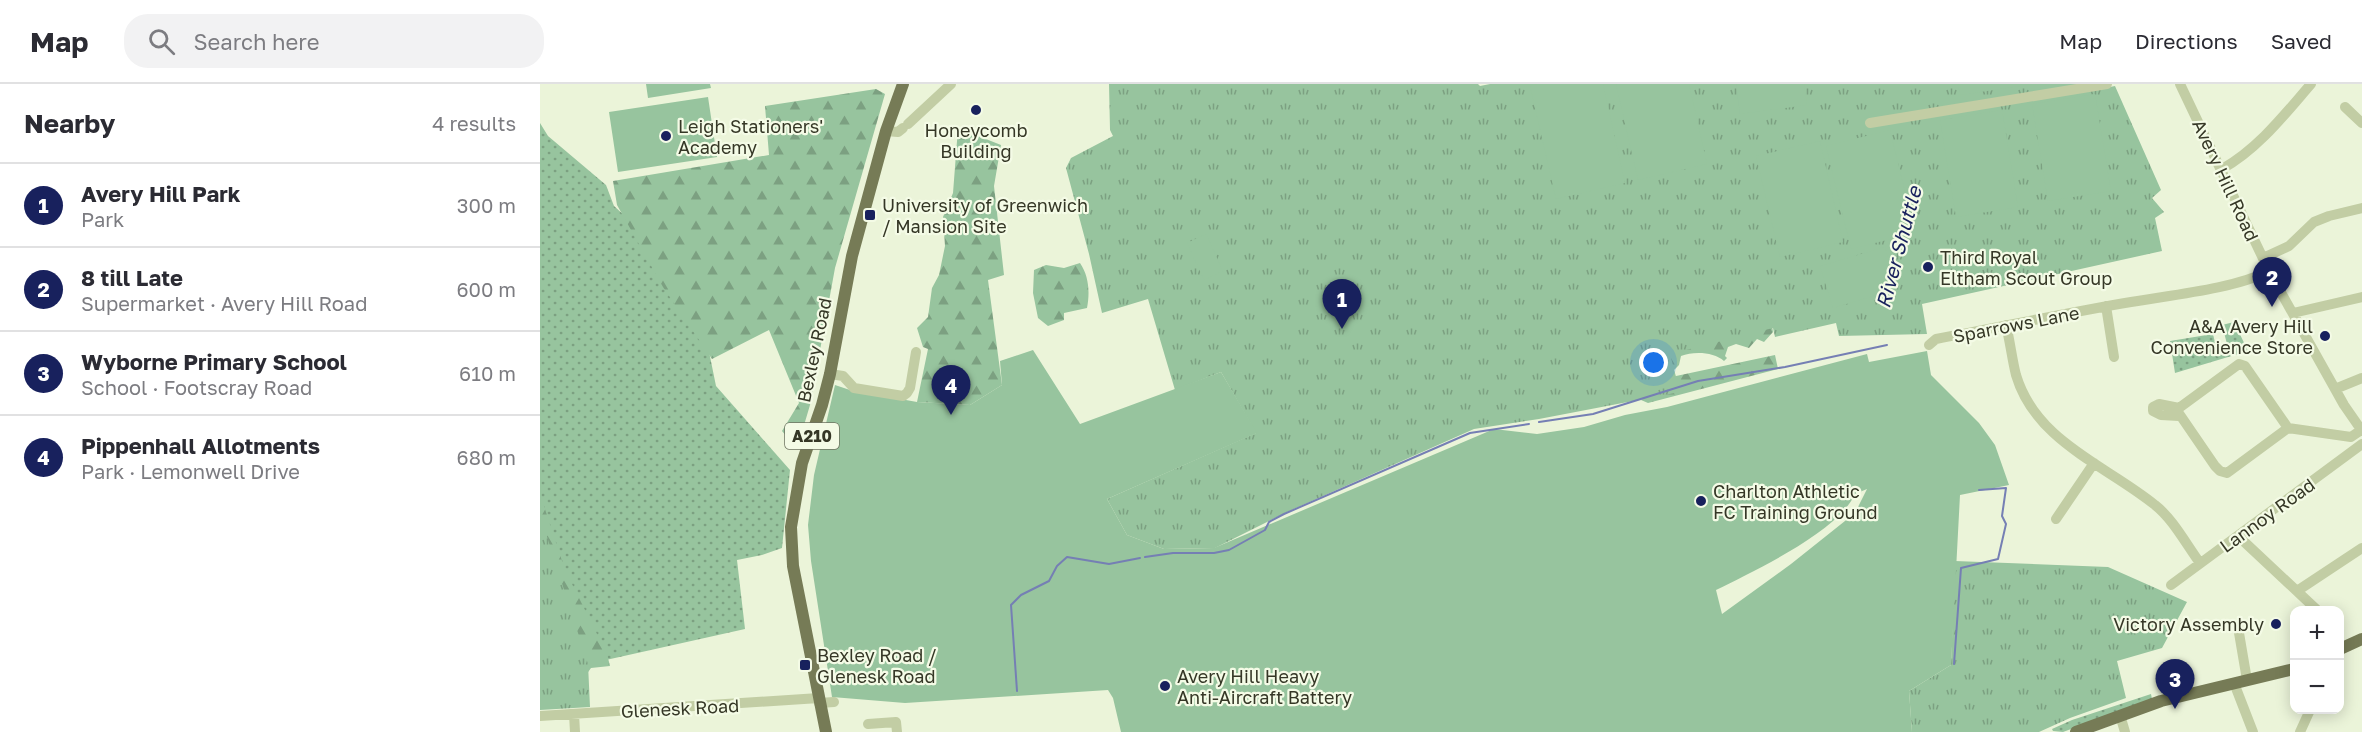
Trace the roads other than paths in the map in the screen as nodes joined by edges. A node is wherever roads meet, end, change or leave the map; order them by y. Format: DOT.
graph roads {
  1 [pos="903,84"];
  2 [pos="951,84"];
  3 [pos="2107,84"];
  4 [pos="2180,84"];
  5 [pos="2311,84"];
  6 [pos="2345,107"];
  7 [pos="1870,123"];
  8 [pos="2362,123"];
  9 [pos="886,131"];
  10 [pos="2222,169"];
  11 [pos="2362,208"];
  12 [pos="2263,258"];
  13 [pos="2269,271"];
  14 [pos="2362,297"];
  15 [pos="2106,306"];
  16 [pos="2293,313"];
  17 [pos="2006,325"];
  18 [pos="1929,345"];
  19 [pos="916,352"];
  20 [pos="2114,357"];
  21 [pos="830,375"];
  22 [pos="2362,378"];
  23 [pos="2335,388"];
  24 [pos="2288,428"];
  25 [pos="2362,431"];
  26 [pos="2362,444"];
  27 [pos="2094,463"];
  28 [pos="2056,519"];
  29 [pos="2238,536"];
  30 [pos="2361,551"];
  31 [pos="2200,563"];
  32 [pos="2171,585"];
  33 [pos="2297,591"];
  34 [pos="2313,606"];
  35 [pos="2238,627"];
  36 [pos="2362,639"];
  37 [pos="2344,646"];
  38 [pos="2290,670"];
  39 [pos="2247,680"];
  40 [pos="2234,683"];
  41 [pos="819,701"];
  42 [pos="834,702"];
  43 [pos="574,714"];
  44 [pos="2308,714"];
  45 [pos="2120,715"];
  46 [pos="540,716"];
  47 [pos="868,724"];
  48 [pos="575,732"];
  49 [pos="826,732"];
  50 [pos="897,732"];
  51 [pos="2076,732"];
  52 [pos="2125,732"];
  53 [pos="2253,732"];
  54 [pos="2301,732"];
  1 -- 9 [label="main road, Bexley Road / A210"];
  2 -- 9 [label="street"];
  3 -- 7 [label="street"];
  4 -- 10 [label="street, Avery Hill Road"];
  5 -- 10 [label="street"];
  6 -- 8 [label="street"];
  9 -- 21 [label="main road, Bexley Road / A210"];
  10 -- 12 [label="street, Avery Hill Road"];
  11 -- 12 [label="street"];
  12 -- 13 [label="street, Avery Hill Road"];
  13 -- 15 [label="street, Sparrows Lane"];
  13 -- 16 [label="street, Avery Hill Road"];
  14 -- 16 [label="street"];
  15 -- 17 [label="street, Sparrows Lane"];
  15 -- 20 [label="street"];
  16 -- 23 [label="street, Avery Hill Road"];
  17 -- 18 [label="street, Sparrows Lane"];
  17 -- 27 [label="street"];
  19 -- 21 [label="street"];
  21 -- 41 [label="main road, Bexley Road / A210"];
  22 -- 23 [label="street"];
  23 -- 25 [label="street, Avery Hill Road"];
  24 -- 24 [label="street"];
  24 -- 25 [label="street"];
  26 -- 29 [label="street, Lannoy Road"];
  27 -- 28 [label="street"];
  27 -- 31 [label="street"];
  29 -- 31 [label="street, Lannoy Road"];
  29 -- 33 [label="street"];
  30 -- 33 [label="street"];
  31 -- 32 [label="street, Lannoy Road"];
  33 -- 34 [label="street"];
  35 -- 39 [label="street"];
  36 -- 37 [label="main road"];
  38 -- 39 [label="main road"];
  39 -- 40 [label="main road"];
  40 -- 45 [label="main road"];
  40 -- 53 [label="street"];
  41 -- 42 [label="street, Glenesk Road"];
  41 -- 43 [label="street, Glenesk Road"];
  41 -- 49 [label="main road, Bexley Road / A210"];
  43 -- 46 [label="street, Glenesk Road"];
  43 -- 48 [label="street"];
  44 -- 54 [label="street"];
  45 -- 51 [label="main road"];
  45 -- 52 [label="street"];
  47 -- 50 [label="street"];
}
